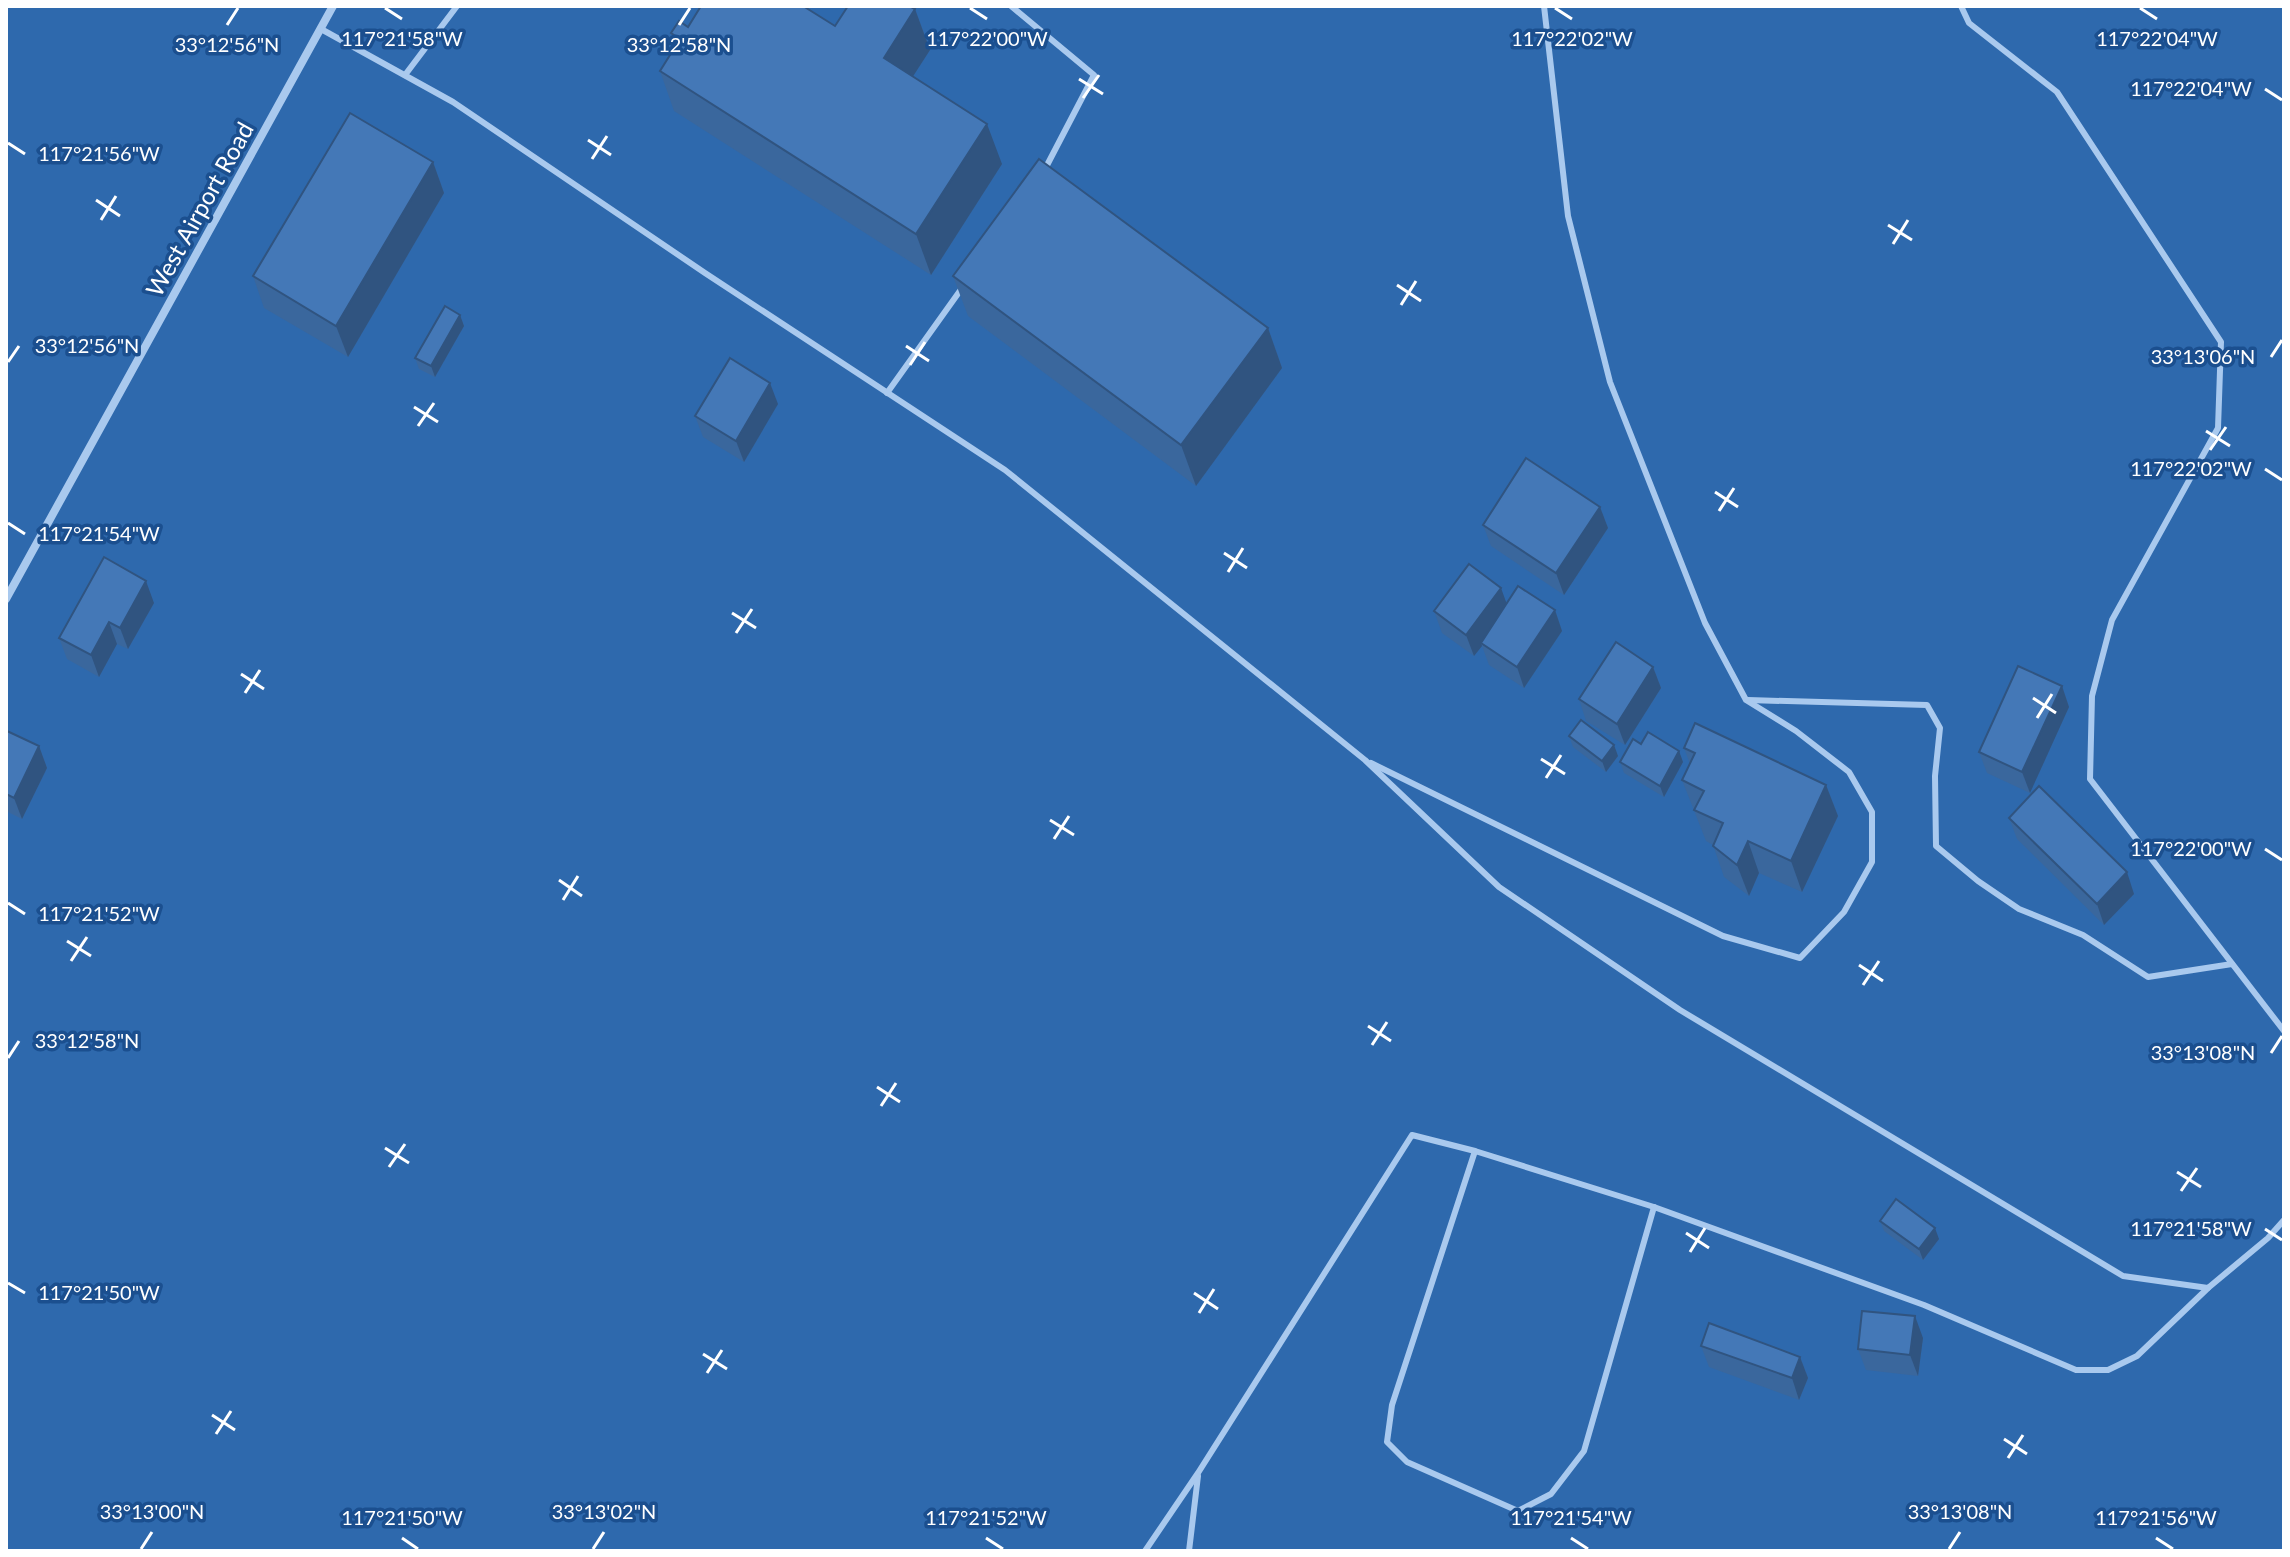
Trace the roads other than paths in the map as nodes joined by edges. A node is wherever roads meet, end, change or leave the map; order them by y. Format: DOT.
graph roads {
  1 [pos="333,6"];
  2 [pos="457,6"];
  3 [pos="1011,6"];
  4 [pos="1544,6"];
  5 [pos="1961,6"];
  6 [pos="321,29"];
  7 [pos="405,75"];
  8 [pos="1037,183"];
  9 [pos="970,277"];
  10 [pos="887,393"];
  11 [pos="6,599"];
  12 [pos="1746,700"];
  13 [pos="1365,760"];
  14 [pos="2232,964"];
  15 [pos="2284,1031"];
  16 [pos="1475,1151"];
  17 [pos="1654,1207"];
  18 [pos="2284,1220"];
  19 [pos="2208,1288"];
  20 [pos="1198,1473"];
  21 [pos="1145,1551"];
  22 [pos="1189,1551"];
  1 -- 6 [label="street, West Airport Road"];
  2 -- 7 [label="lane"];
  3 -- 8 [label="lane"];
  4 -- 12 [label="lane"];
  5 -- 14 [label="lane"];
  6 -- 7 [label="lane"];
  6 -- 11 [label="street, West Airport Road"];
  7 -- 10 [label="lane"];
  9 -- 10 [label="lane"];
  10 -- 13 [label="lane"];
  12 -- 13 [label="lane"];
  12 -- 14 [label="lane"];
  13 -- 19 [label="lane"];
  14 -- 15 [label="lane"];
  16 -- 17 [label="lane"];
  16 -- 17 [label="lane"];
  16 -- 20 [label="lane"];
  17 -- 19 [label="lane"];
  18 -- 19 [label="lane"];
  20 -- 21 [label="lane"];
  20 -- 22 [label="lane"];
}
